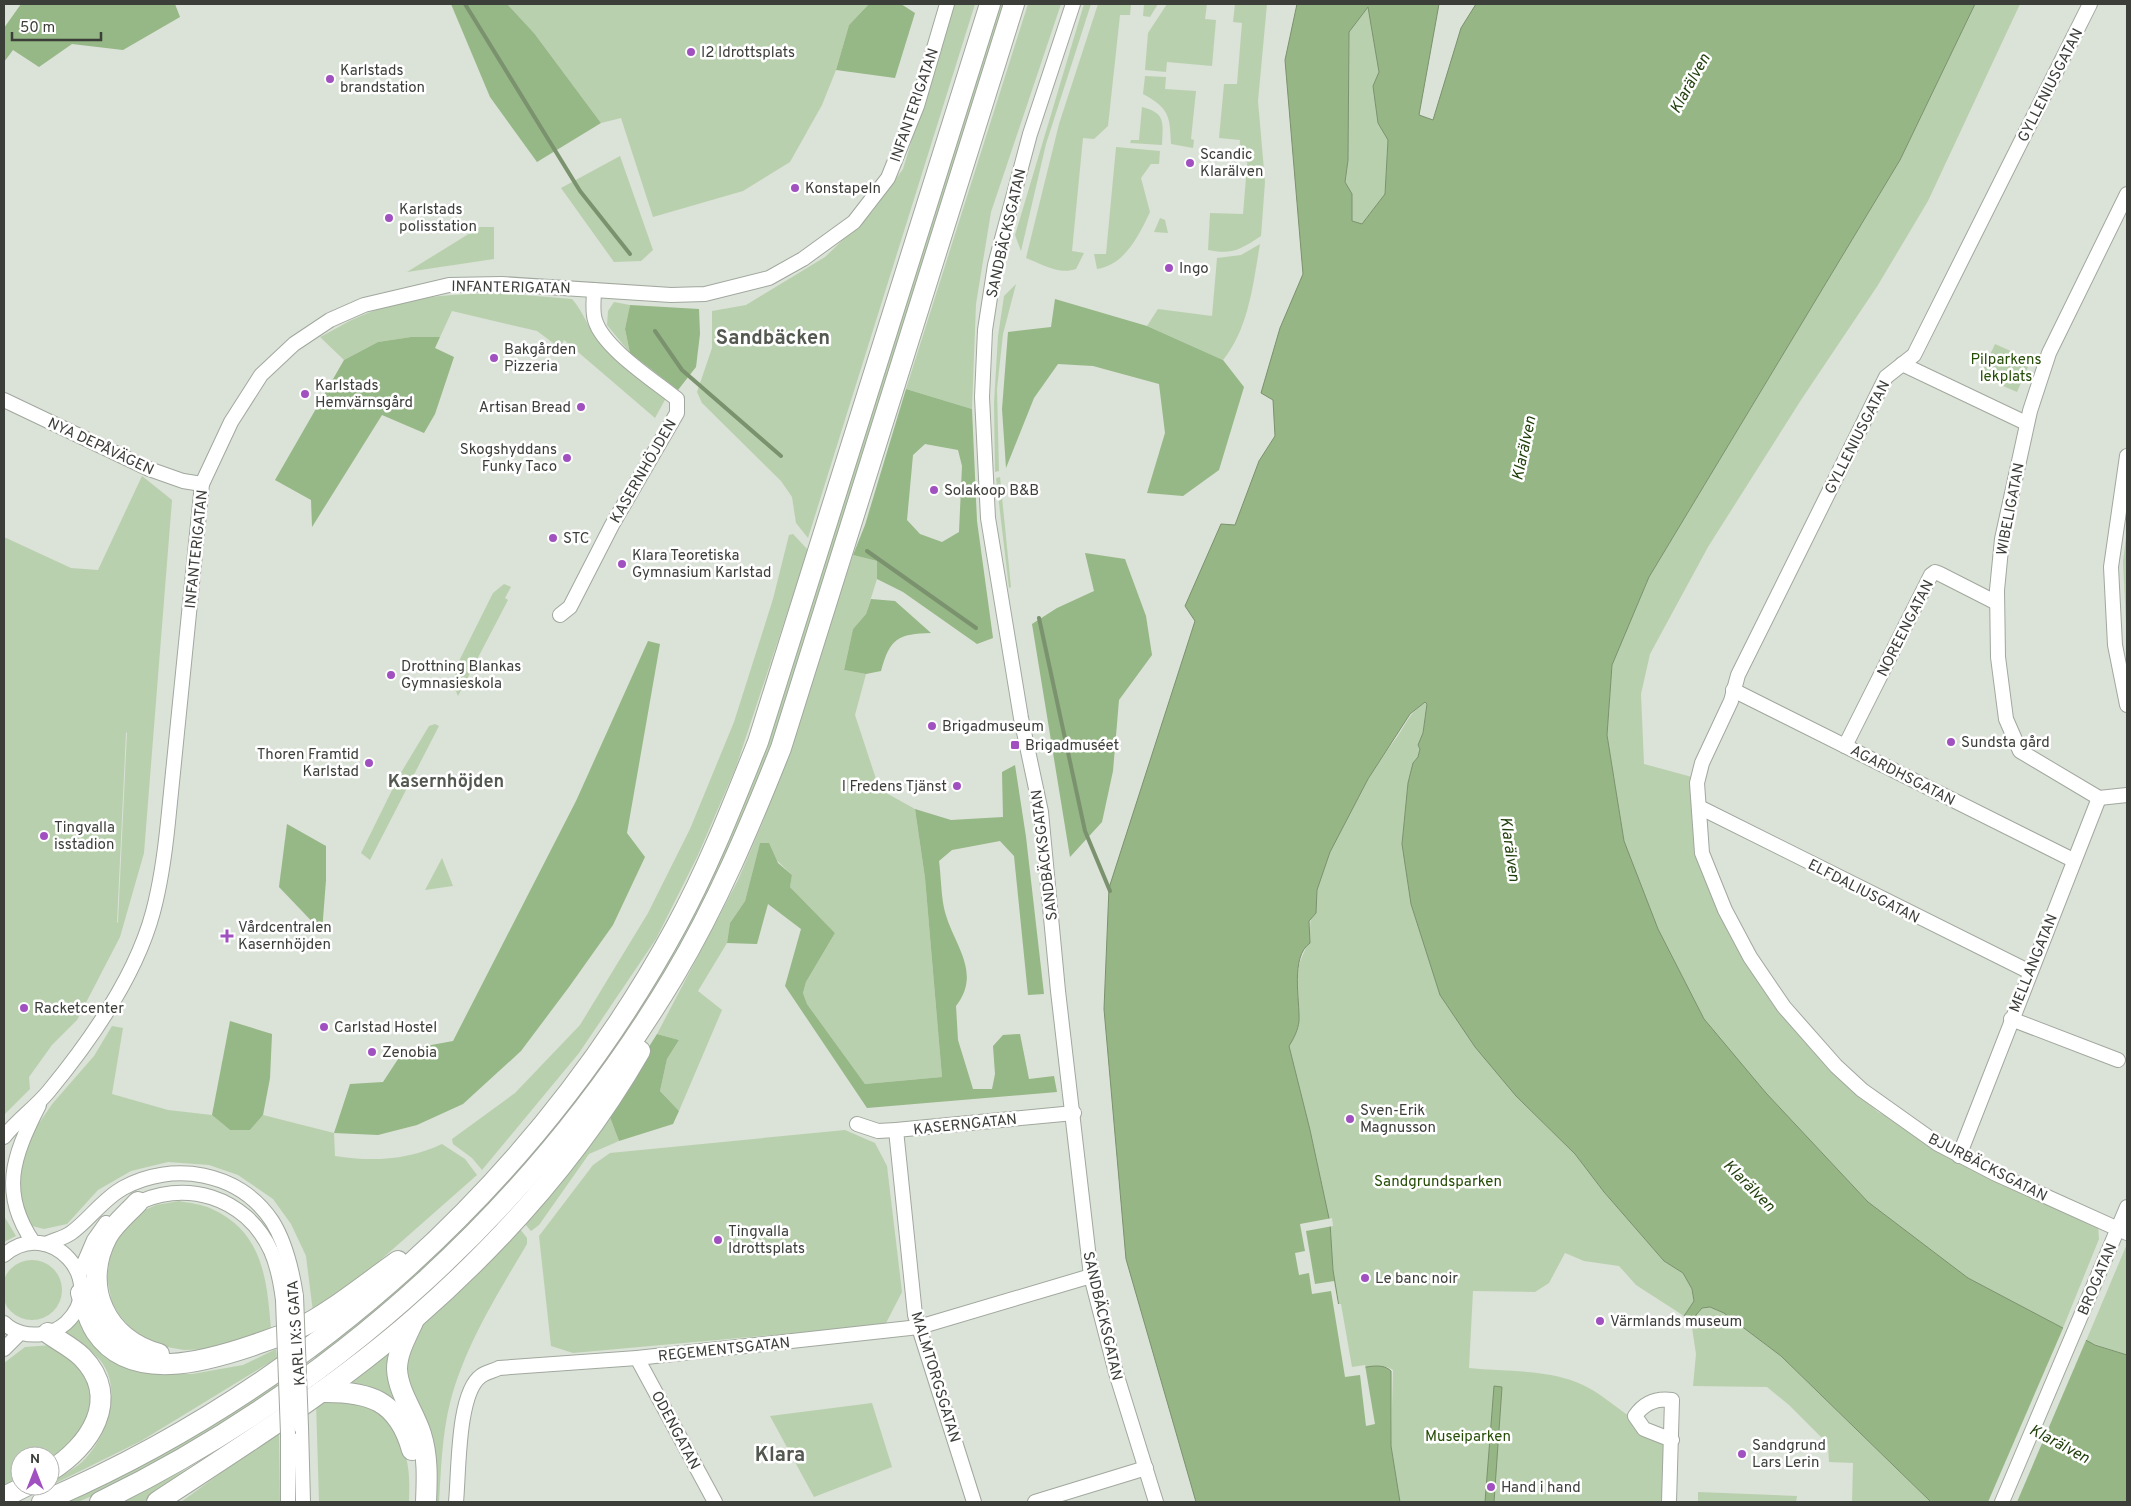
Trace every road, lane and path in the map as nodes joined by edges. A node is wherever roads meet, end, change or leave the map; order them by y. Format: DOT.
graph roads {
  1 [pos="947,4"];
  2 [pos="990,4"];
  3 [pos="1014,4"];
  4 [pos="1074,4"];
  5 [pos="2090,4"];
  6 [pos="2127,194"];
  7 [pos="594,290"];
  8 [pos="1902,364"];
  9 [pos="4,400"];
  10 [pos="2026,423"];
  11 [pos="2127,456"];
  12 [pos="202,484"];
  13 [pos="1997,603"];
  14 [pos="560,615"];
  15 [pos="1733,690"];
  16 [pos="2127,705"];
  17 [pos="1845,746"];
  18 [pos="2127,795"];
  19 [pos="2099,798"];
  20 [pos="1699,807"];
  21 [pos="2073,860"];
  22 [pos="2030,972"];
  23 [pos="674,976"];
  24 [pos="2011,1019"];
  25 [pos="2118,1060"];
  26 [pos="41,1100"];
  27 [pos="1074,1114"];
  28 [pos="857,1124"];
  29 [pos="896,1130"];
  30 [pos="4,1137"];
  31 [pos="1958,1156"];
  32 [pos="138,1202"];
  33 [pos="2127,1207"];
  34 [pos="454,1222"];
  35 [pos="2122,1231"];
  36 [pos="40,1243"];
  37 [pos="4,1255"];
  38 [pos="1091,1276"];
  39 [pos="80,1284"];
  40 [pos="290,1298"];
  41 [pos="414,1319"];
  42 [pos="4,1323"];
  43 [pos="919,1327"];
  44 [pos="20,1333"];
  45 [pos="48,1333"];
  46 [pos="4,1349"];
  47 [pos="637,1358"];
  48 [pos="198,1360"];
  49 [pos="321,1392"];
  50 [pos="1672,1440"];
  51 [pos="60,1464"];
  52 [pos="1146,1468"];
  53 [pos="173,1495"];
  54 [pos="42,1502"];
  55 [pos="100,1502"];
  56 [pos="157,1502"];
  57 [pos="288,1502"];
  58 [pos="303,1502"];
  59 [pos="414,1502"];
  60 [pos="426,1502"];
  61 [pos="456,1502"];
  62 [pos="715,1502"];
  63 [pos="974,1502"];
  64 [pos="1035,1502"];
  65 [pos="1156,1502"];
  66 [pos="1669,1502"];
  67 [pos="2002,1502"];
  1 -- 7 [label="street, INFANTERIGATAN"];
  2 -- 34 [label="highway"];
  3 -- 23 [label="highway"];
  4 -- 27 [label="street, SANDBÄCKSGATAN"];
  5 -- 8 [label="street, GYLLENIUSGATAN"];
  6 -- 10 [label="street, WIBELIGATAN"];
  7 -- 12 [label="street, INFANTERIGATAN"];
  7 -- 14 [label="street, KASERNHÖJDEN"];
  8 -- 10 [label="street"];
  8 -- 15 [label="street, GYLLENIUSGATAN"];
  9 -- 12 [label="street, NYA DEPÅVÄGEN"];
  10 -- 13 [label="street, WIBELIGATAN"];
  11 -- 16 [label="street"];
  12 -- 26 [label="street, INFANTERIGATAN"];
  13 -- 17 [label="street, NOREENGATAN"];
  13 -- 19 [label="street, WIBELIGATAN"];
  15 -- 17 [label="street, AGARDHSGATAN"];
  15 -- 20 [label="street, GYLLENIUSGATAN"];
  17 -- 21 [label="street, AGARDHSGATAN"];
  18 -- 19 [label="street"];
  19 -- 21 [label="street, MELLANGATAN"];
  20 -- 22 [label="street, ELFDALIUSGATAN"];
  20 -- 31 [label="street, BJURBÄCKSGATAN"];
  21 -- 22 [label="street, MELLANGATAN"];
  22 -- 24 [label="street, MELLANGATAN"];
  23 -- 41 [label="highway"];
  23 -- 55 [label="highway"];
  24 -- 25 [label="street"];
  24 -- 31 [label="street, MELLANGATAN"];
  26 -- 30 [label="street, INFANTERIGATAN"];
  26 -- 36 [label="street, INFANTERIGATAN"];
  27 -- 29 [label="street, KASERNGATAN"];
  27 -- 38 [label="street, SANDBÄCKSGATAN"];
  28 -- 29 [label="street, KASERNGATAN"];
  29 -- 43 [label="street, MALMTORGSGATAN"];
  31 -- 35 [label="street, BJURBÄCKSGATAN"];
  32 -- 39 [label="street, KARL IX:S GATA"];
  32 -- 40 [label="street, KARL IX:S GATA"];
  32 -- 48 [label="highway"];
  33 -- 35 [label="street, BROGATAN"];
  34 -- 48 [label="highway"];
  34 -- 54 [label="highway"];
  35 -- 67 [label="street, BROGATAN"];
  36 -- 37 [label="street, KARL IX:S GATA"];
  36 -- 39 [label="street, INFANTERIGATAN"];
  36 -- 40 [label="street, KARL IX:S GATA"];
  38 -- 43 [label="street, REGEMENTSGATAN"];
  38 -- 52 [label="street, SANDBÄCKSGATAN"];
  39 -- 45 [label="street, KARL IX:S GATA"];
  39 -- 48 [label="highway"];
  40 -- 57 [label="street, KARL IX:S GATA, bridge"];
  40 -- 58 [label="street, KARL IX:S GATA, bridge"];
  41 -- 49 [label="highway"];
  41 -- 60 [label="highway"];
  42 -- 44 [label="street"];
  43 -- 47 [label="street, REGEMENTSGATAN"];
  43 -- 63 [label="street, MALMTORGSGATAN"];
  44 -- 45 [label="street"];
  44 -- 46 [label="street"];
  45 -- 51 [label="highway"];
  47 -- 61 [label="street, REGEMENTSGATAN"];
  47 -- 62 [label="street, ODENGATAN"];
  49 -- 53 [label="highway"];
  49 -- 59 [label="highway"];
  50 -- 66 [label="street"];
  52 -- 64 [label="street"];
  52 -- 65 [label="street, SANDBÄCKSGATAN"];
  53 -- 56 [label="highway"];
}
